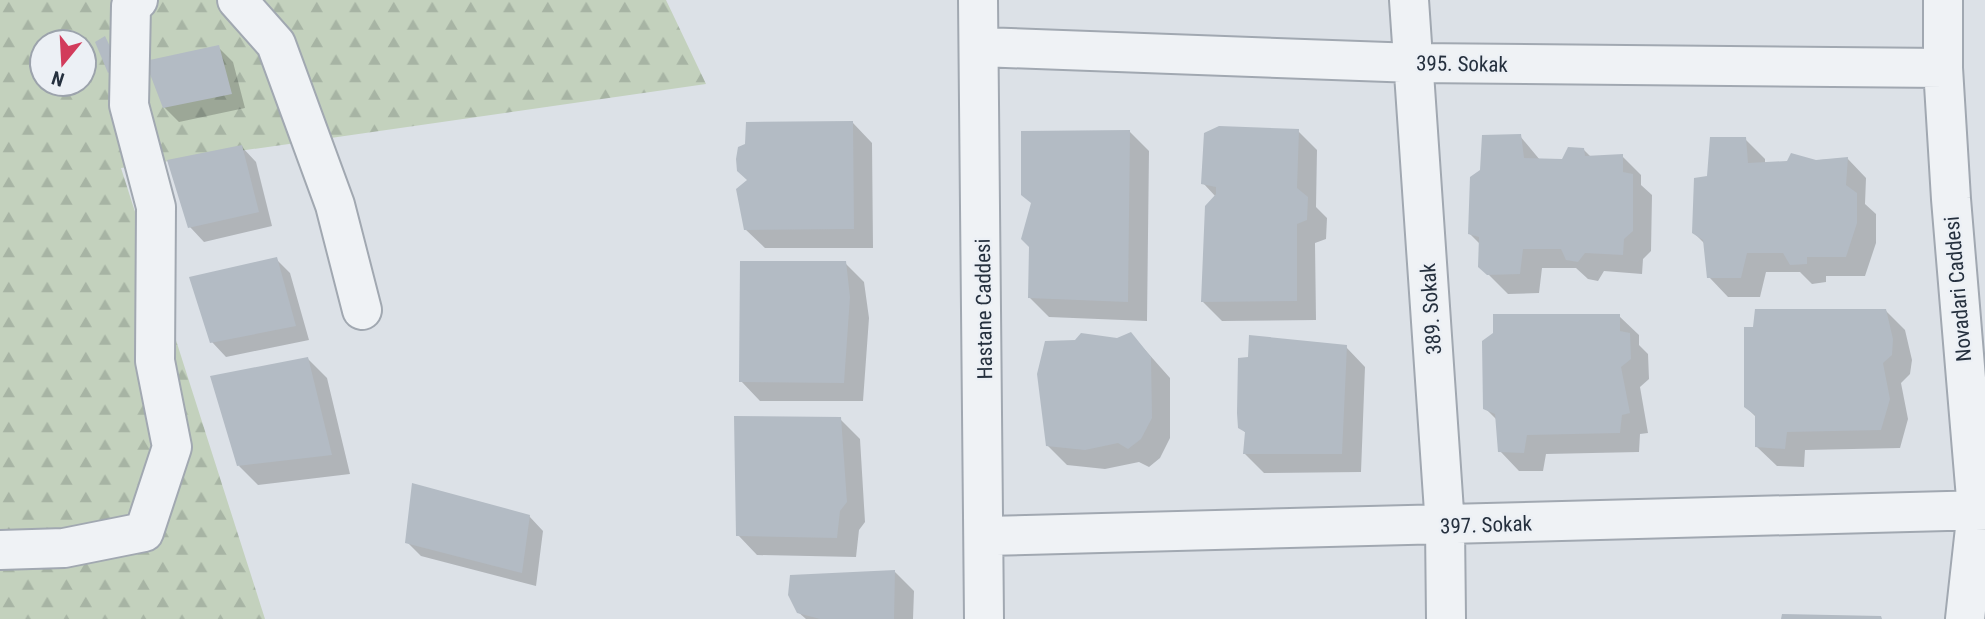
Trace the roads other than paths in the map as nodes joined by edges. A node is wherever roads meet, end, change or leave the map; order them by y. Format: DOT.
graph roads {
  1 [pos="138,0"];
  2 [pos="237,0"];
  3 [pos="978,0"];
  4 [pos="1409,0"];
  5 [pos="1943,0"];
  6 [pos="981,47"];
  7 [pos="1415,64"];
  8 [pos="1943,68"];
  9 [pos="362,310"];
  10 [pos="1981,510"];
  11 [pos="1445,526"];
  12 [pos="986,536"];
  13 [pos="0,550"];
  14 [pos="985,619"];
  15 [pos="1446,619"];
  16 [pos="1965,619"];
  1 -- 13 [label="street"];
  2 -- 9 [label="street"];
  3 -- 6 [label="street, Hastane Caddesi"];
  4 -- 7 [label="street, 389. Sokak"];
  5 -- 8 [label="street, Novadari Caddesi"];
  6 -- 7 [label="street, 395. Sokak"];
  6 -- 12 [label="street, Hastane Caddesi"];
  7 -- 8 [label="street, 395. Sokak"];
  7 -- 11 [label="street, 389. Sokak"];
  8 -- 10 [label="street, Novadari Caddesi"];
  10 -- 11 [label="street, 397. Sokak"];
  10 -- 16 [label="street, Novadari Caddesi"];
  11 -- 12 [label="street, 397. Sokak"];
  11 -- 15 [label="street, 389. Sokak"];
  12 -- 14 [label="street, Hastane Caddesi"];
}
